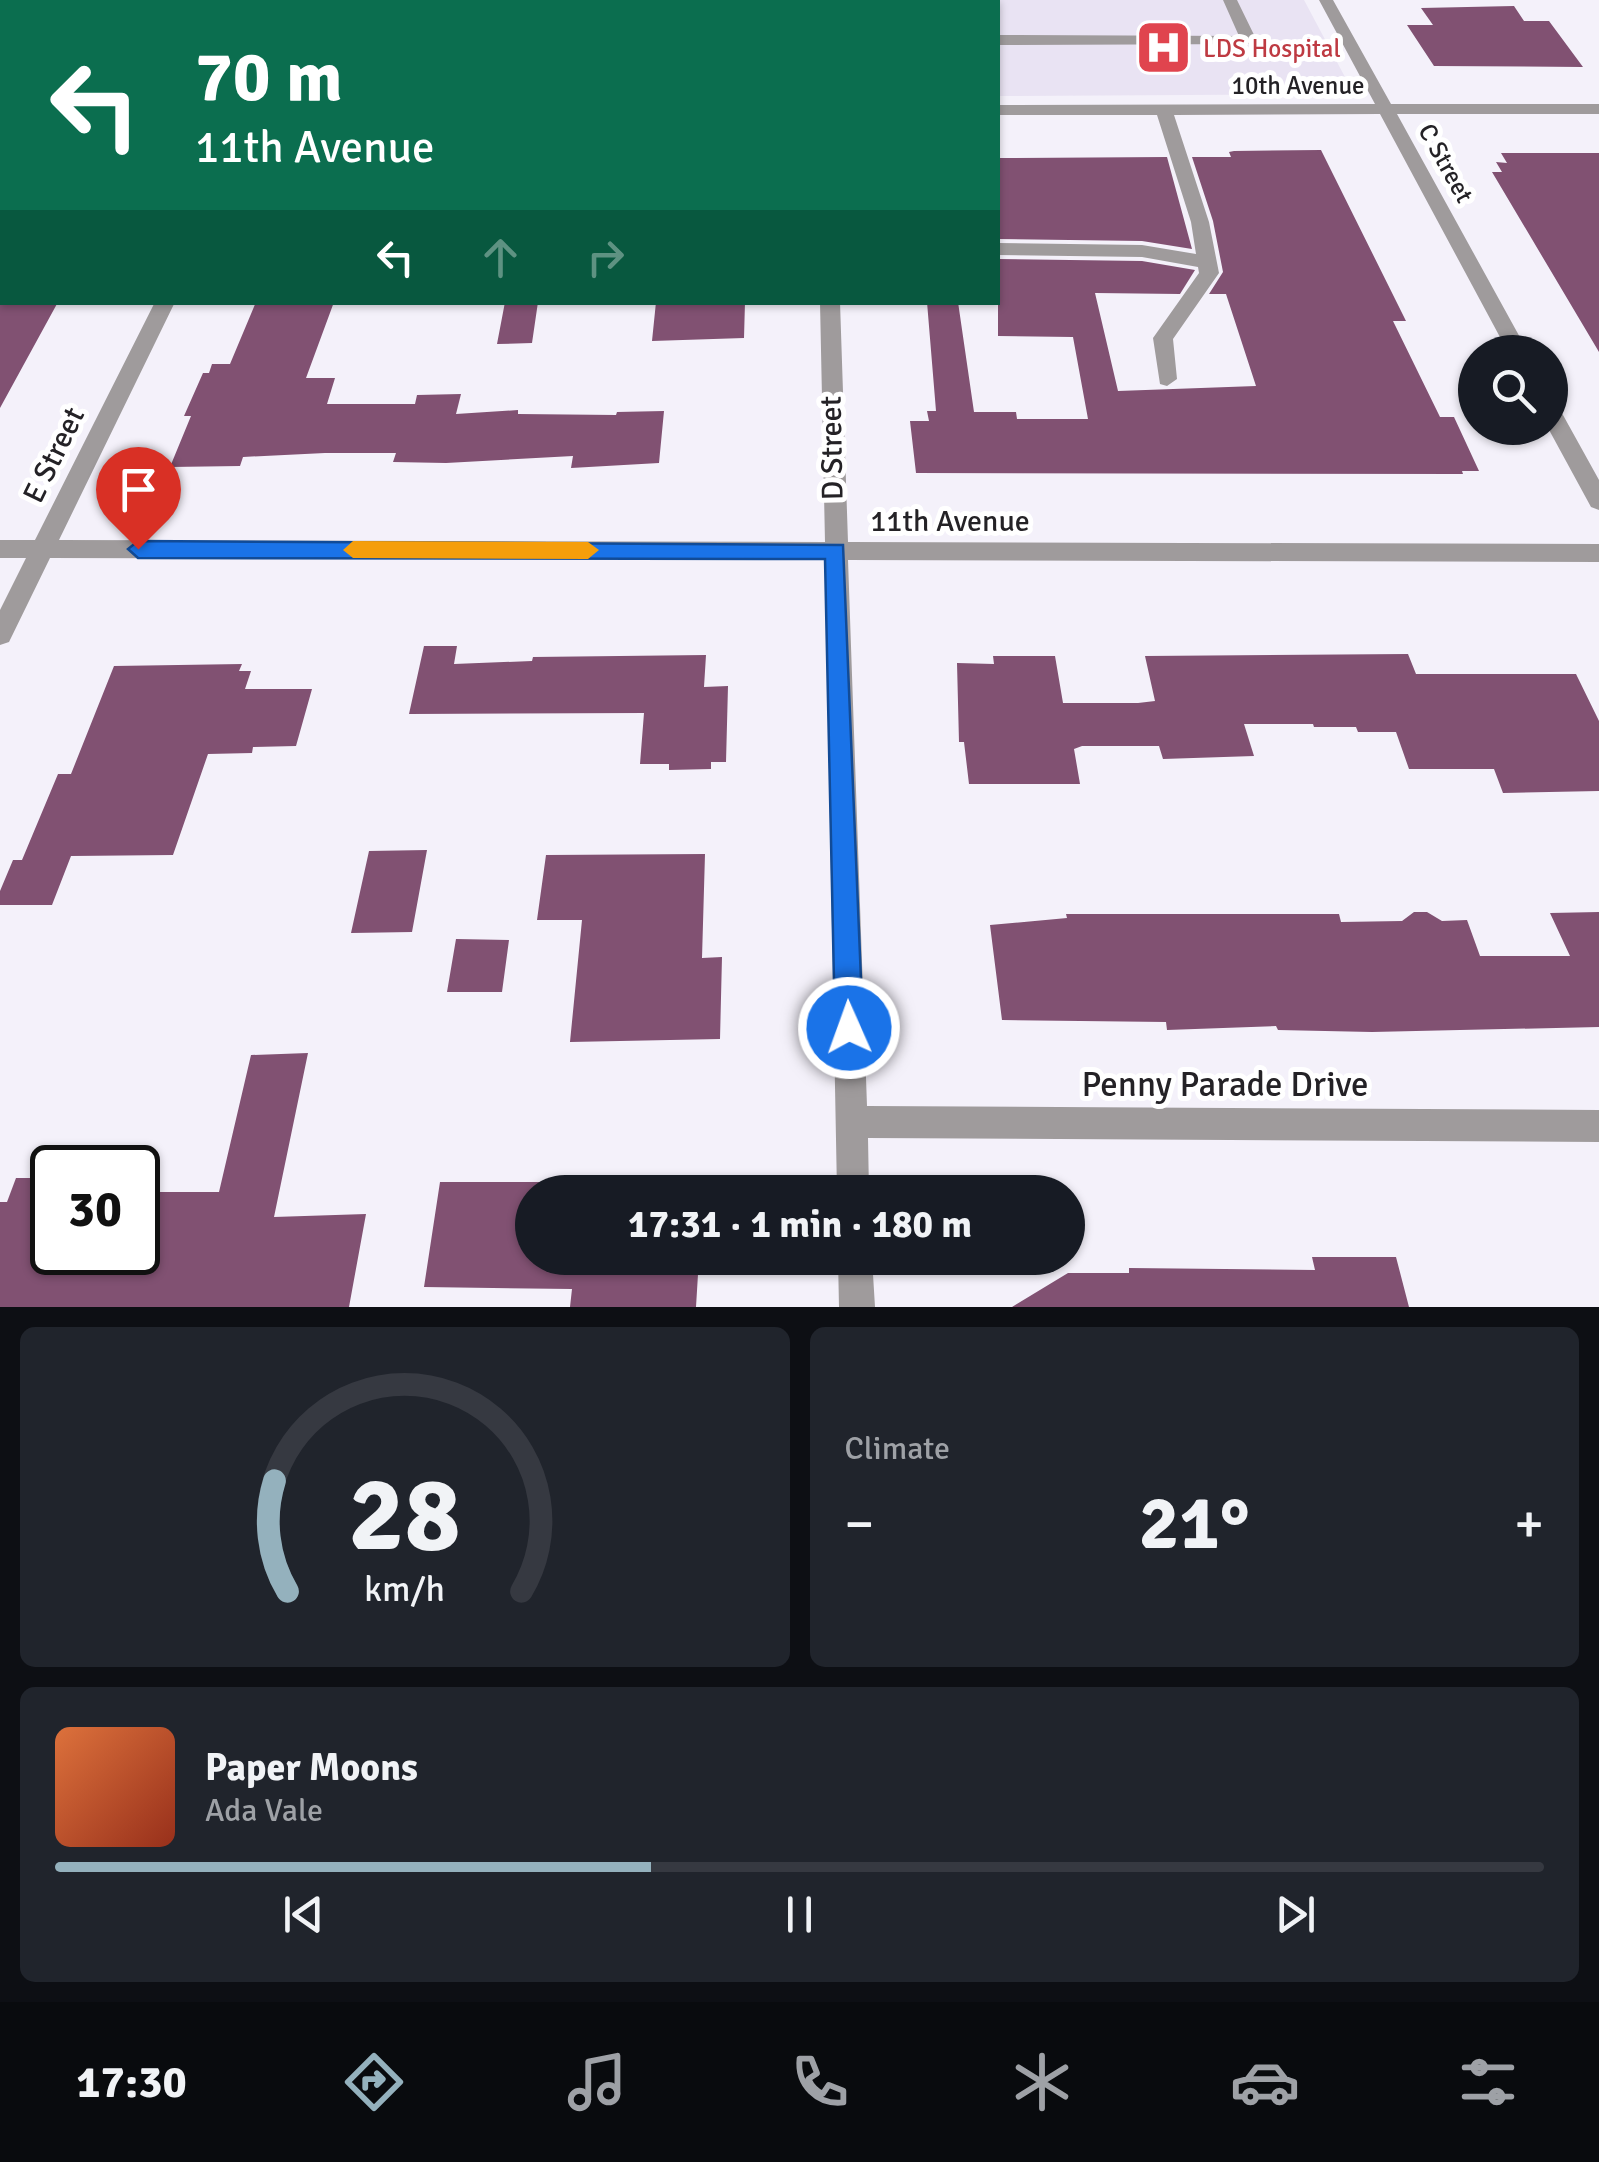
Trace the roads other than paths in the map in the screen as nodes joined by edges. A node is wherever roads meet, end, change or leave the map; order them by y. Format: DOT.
graph roads {
  1 [pos="1230,0"];
  2 [pos="1326,0"];
  3 [pos="1000,40"];
  4 [pos="1249,41"];
  5 [pos="1257,59"];
  6 [pos="1599,109"];
  7 [pos="1000,110"];
  8 [pos="1164,110"];
  9 [pos="1386,110"];
  10 [pos="1000,249"];
  11 [pos="1206,261"];
  12 [pos="163,305"];
  13 [pos="830,305"];
  14 [pos="1509,335"];
  15 [pos="1167,379"];
  16 [pos="1568,444"];
  17 [pos="1599,501"];
  18 [pos="0,549"];
  19 [pos="43,549"];
  20 [pos="835,551"];
  21 [pos="1599,553"];
  22 [pos="0,636"];
  23 [pos="850,1122"];
  24 [pos="1599,1126"];
  25 [pos="852,1175"];
  26 [pos="855,1275"];
  27 [pos="856,1307"];
  1 -- 4 [label="street"];
  2 -- 9 [label="street, C Street"];
  3 -- 4 [label="street"];
  4 -- 5 [label="street"];
  6 -- 9 [label="street, 10th Avenue"];
  7 -- 8 [label="street, 10th Avenue"];
  8 -- 9 [label="street, 10th Avenue"];
  8 -- 11 [label="street"];
  9 -- 14 [label="street, C Street"];
  10 -- 11 [label="street"];
  11 -- 15 [label="street"];
  12 -- 19 [label="street, E Street"];
  13 -- 20 [label="street, D Street"];
  16 -- 17 [label="street"];
  18 -- 19 [label="street, 11th Avenue"];
  19 -- 20 [label="street, 11th Avenue"];
  19 -- 22 [label="street, E Street"];
  20 -- 21 [label="street, 11th Avenue"];
  20 -- 23 [label="street, D Street"];
  23 -- 24 [label="street, Penny Parade Drive"];
  23 -- 25 [label="street, D Street"];
  26 -- 27 [label="street"];
}
